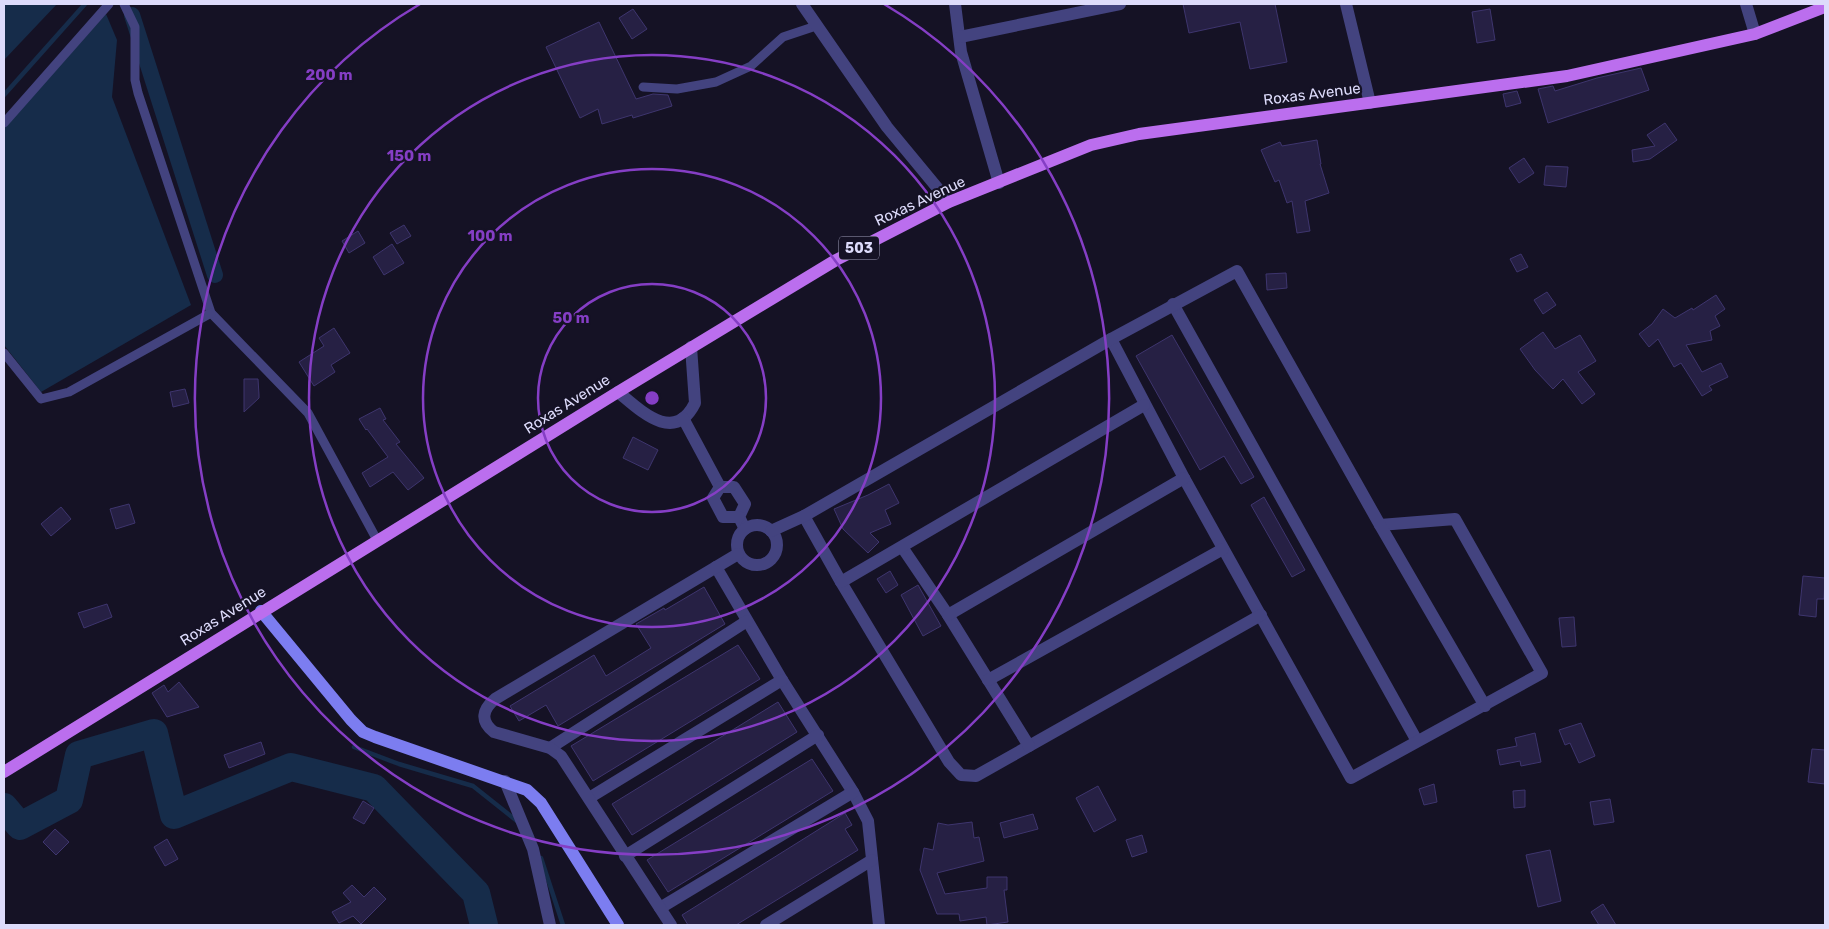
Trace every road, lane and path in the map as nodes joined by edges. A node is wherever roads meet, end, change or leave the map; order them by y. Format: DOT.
graph roads {
  1 [pos="109,4"];
  2 [pos="124,4"];
  3 [pos="802,4"];
  4 [pos="955,4"];
  5 [pos="1120,4"];
  6 [pos="1346,4"];
  7 [pos="1746,4"];
  8 [pos="1825,8"];
  9 [pos="816,26"];
  10 [pos="1755,34"];
  11 [pos="960,37"];
  12 [pos="643,87"];
  13 [pos="1370,103"];
  14 [pos="4,123"];
  15 [pos="999,183"];
  16 [pos="949,202"];
  17 [pos="1174,304"];
  18 [pos="211,313"];
  19 [pos="1111,340"];
  20 [pos="691,348"];
  21 [pos="4,353"];
  22 [pos="618,392"];
  23 [pos="1144,405"];
  24 [pos="683,418"];
  25 [pos="1184,478"];
  26 [pos="720,487"];
  27 [pos="804,516"];
  28 [pos="742,523"];
  29 [pos="1380,525"];
  30 [pos="771,531"];
  31 [pos="377,540"];
  32 [pos="902,547"];
  33 [pos="1223,549"];
  34 [pos="738,554"];
  35 [pos="716,567"];
  36 [pos="841,582"];
  37 [pos="260,612"];
  38 [pos="948,615"];
  39 [pos="1261,615"];
  40 [pos="747,621"];
  41 [pos="782,680"];
  42 [pos="988,680"];
  43 [pos="1485,706"];
  44 [pos="818,735"];
  45 [pos="1417,741"];
  46 [pos="1029,746"];
  47 [pos="550,748"];
  48 [pos="4,772"];
  49 [pos="505,781"];
  50 [pos="853,792"];
  51 [pos="589,798"];
  52 [pos="625,856"];
  53 [pos="872,860"];
  54 [pos="660,908"];
  55 [pos="550,925"];
  56 [pos="618,925"];
  57 [pos="671,925"];
  58 [pos="766,925"];
  59 [pos="879,925"];
  1 -- 14 [label="lane"];
  2 -- 18 [label="lane"];
  3 -- 9 [label="street"];
  4 -- 11 [label="street"];
  5 -- 11 [label="street"];
  6 -- 13 [label="street"];
  7 -- 10 [label="street"];
  8 -- 10 [label="main road, Roxas Avenue / 503"];
  9 -- 12 [label="lane"];
  9 -- 16 [label="street"];
  10 -- 13 [label="main road, Roxas Avenue / 503"];
  11 -- 15 [label="street"];
  13 -- 15 [label="main road, Roxas Avenue / 503"];
  15 -- 16 [label="main road, Roxas Avenue / 503"];
  16 -- 20 [label="main road, Roxas Avenue / 503"];
  17 -- 19 [label="street"];
  17 -- 29 [label="street"];
  17 -- 45 [label="street"];
  18 -- 21 [label="lane"];
  18 -- 31 [label="lane"];
  19 -- 23 [label="street"];
  19 -- 27 [label="street"];
  20 -- 22 [label="main road, Roxas Avenue / 503"];
  20 -- 24 [label="street"];
  22 -- 24 [label="street"];
  22 -- 31 [label="main road, Roxas Avenue / 503"];
  23 -- 25 [label="street"];
  23 -- 32 [label="street"];
  24 -- 26 [label="street"];
  25 -- 33 [label="street"];
  25 -- 38 [label="street"];
  26 -- 28 [label="street"];
  26 -- 28 [label="street"];
  27 -- 30 [label="street"];
  27 -- 36 [label="street"];
  28 -- 30 [label="street"];
  28 -- 34 [label="street"];
  29 -- 43 [label="street"];
  29 -- 43 [label="street"];
  30 -- 34 [label="street"];
  31 -- 37 [label="main road, Roxas Avenue / 503"];
  32 -- 36 [label="street"];
  32 -- 38 [label="street"];
  33 -- 39 [label="street"];
  33 -- 42 [label="street"];
  34 -- 35 [label="street"];
  35 -- 40 [label="street"];
  35 -- 47 [label="street"];
  36 -- 46 [label="street"];
  37 -- 48 [label="main road, Roxas Avenue / 503"];
  37 -- 49 [label="street"];
  38 -- 42 [label="street"];
  39 -- 45 [label="street"];
  39 -- 46 [label="street"];
  40 -- 41 [label="street"];
  40 -- 47 [label="street"];
  41 -- 44 [label="street"];
  41 -- 51 [label="street"];
  42 -- 46 [label="street"];
  43 -- 45 [label="street"];
  44 -- 50 [label="street"];
  44 -- 52 [label="street"];
  47 -- 51 [label="street"];
  49 -- 55 [label="street"];
  49 -- 56 [label="street"];
  50 -- 53 [label="street"];
  50 -- 54 [label="street"];
  51 -- 52 [label="street"];
  52 -- 54 [label="street"];
  53 -- 58 [label="street"];
  53 -- 59 [label="street"];
  54 -- 57 [label="street"];
}
